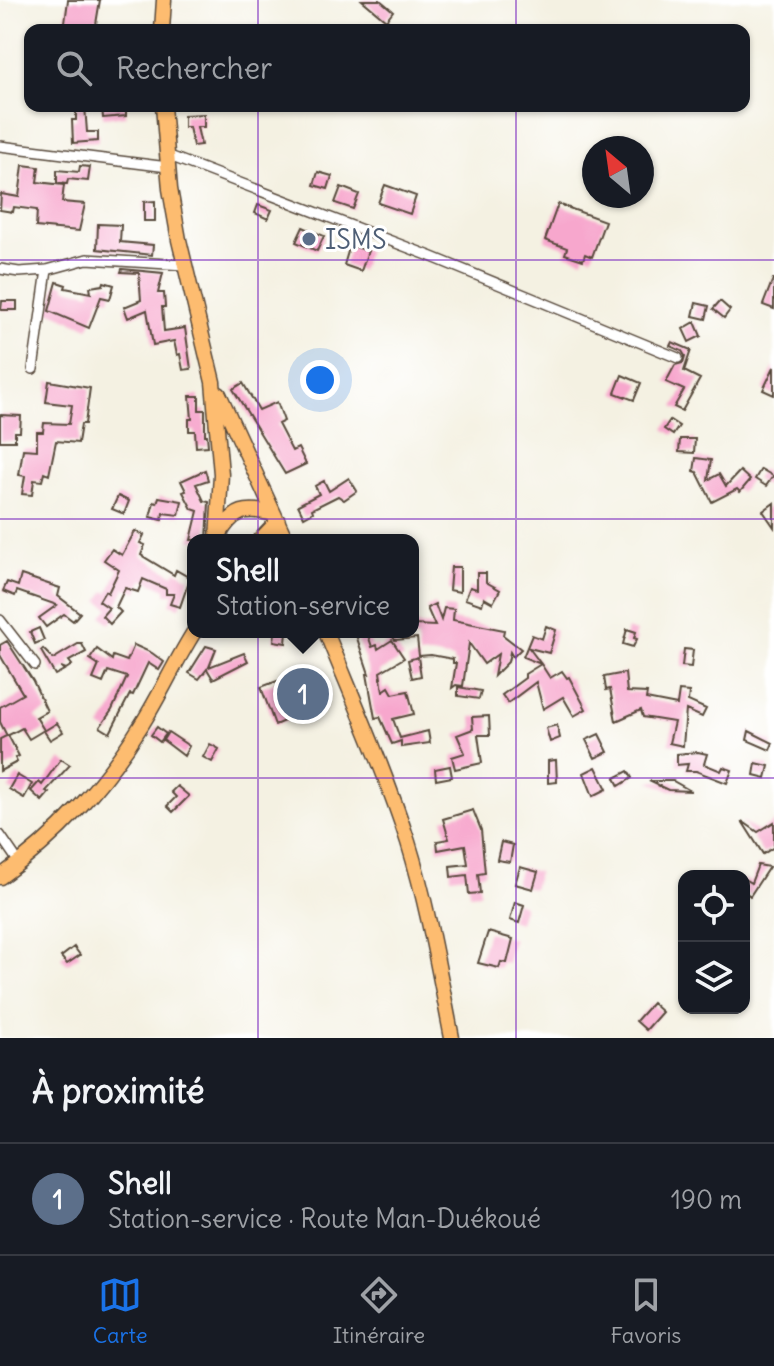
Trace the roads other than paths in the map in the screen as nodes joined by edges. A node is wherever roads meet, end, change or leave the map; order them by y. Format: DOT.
graph roads {
  1 [pos="164,0"];
  2 [pos="162,24"];
  3 [pos="164,112"];
  4 [pos="0,146"];
  5 [pos="168,161"];
  6 [pos="184,265"];
  7 [pos="0,269"];
  8 [pos="47,270"];
  9 [pos="678,358"];
  10 [pos="33,369"];
  11 [pos="213,382"];
  12 [pos="276,518"];
  13 [pos="217,534"];
  14 [pos="220,534"];
  15 [pos="264,534"];
  16 [pos="283,534"];
  17 [pos="0,620"];
  18 [pos="187,635"];
  19 [pos="190,638"];
  20 [pos="328,638"];
  21 [pos="180,653"];
  22 [pos="35,665"];
  23 [pos="0,835"];
  24 [pos="20,864"];
  25 [pos="0,877"];
  26 [pos="452,1038"];
  1 -- 2 [label="main road"];
  3 -- 5 [label="main road"];
  4 -- 5 [label="street"];
  5 -- 6 [label="main road"];
  5 -- 9 [label="street"];
  6 -- 8 [label="street"];
  6 -- 11 [label="main road"];
  7 -- 8 [label="street"];
  8 -- 10 [label="street"];
  11 -- 12 [label="main road"];
  11 -- 13 [label="main road"];
  12 -- 14 [label="main road"];
  12 -- 15 [label="main road"];
  12 -- 16 [label="main road"];
  17 -- 22 [label="street"];
  18 -- 21 [label="main road"];
  19 -- 21 [label="main road"];
  20 -- 26 [label="main road"];
  21 -- 24 [label="main road"];
  23 -- 24 [label="street"];
  24 -- 25 [label="main road"];
}
